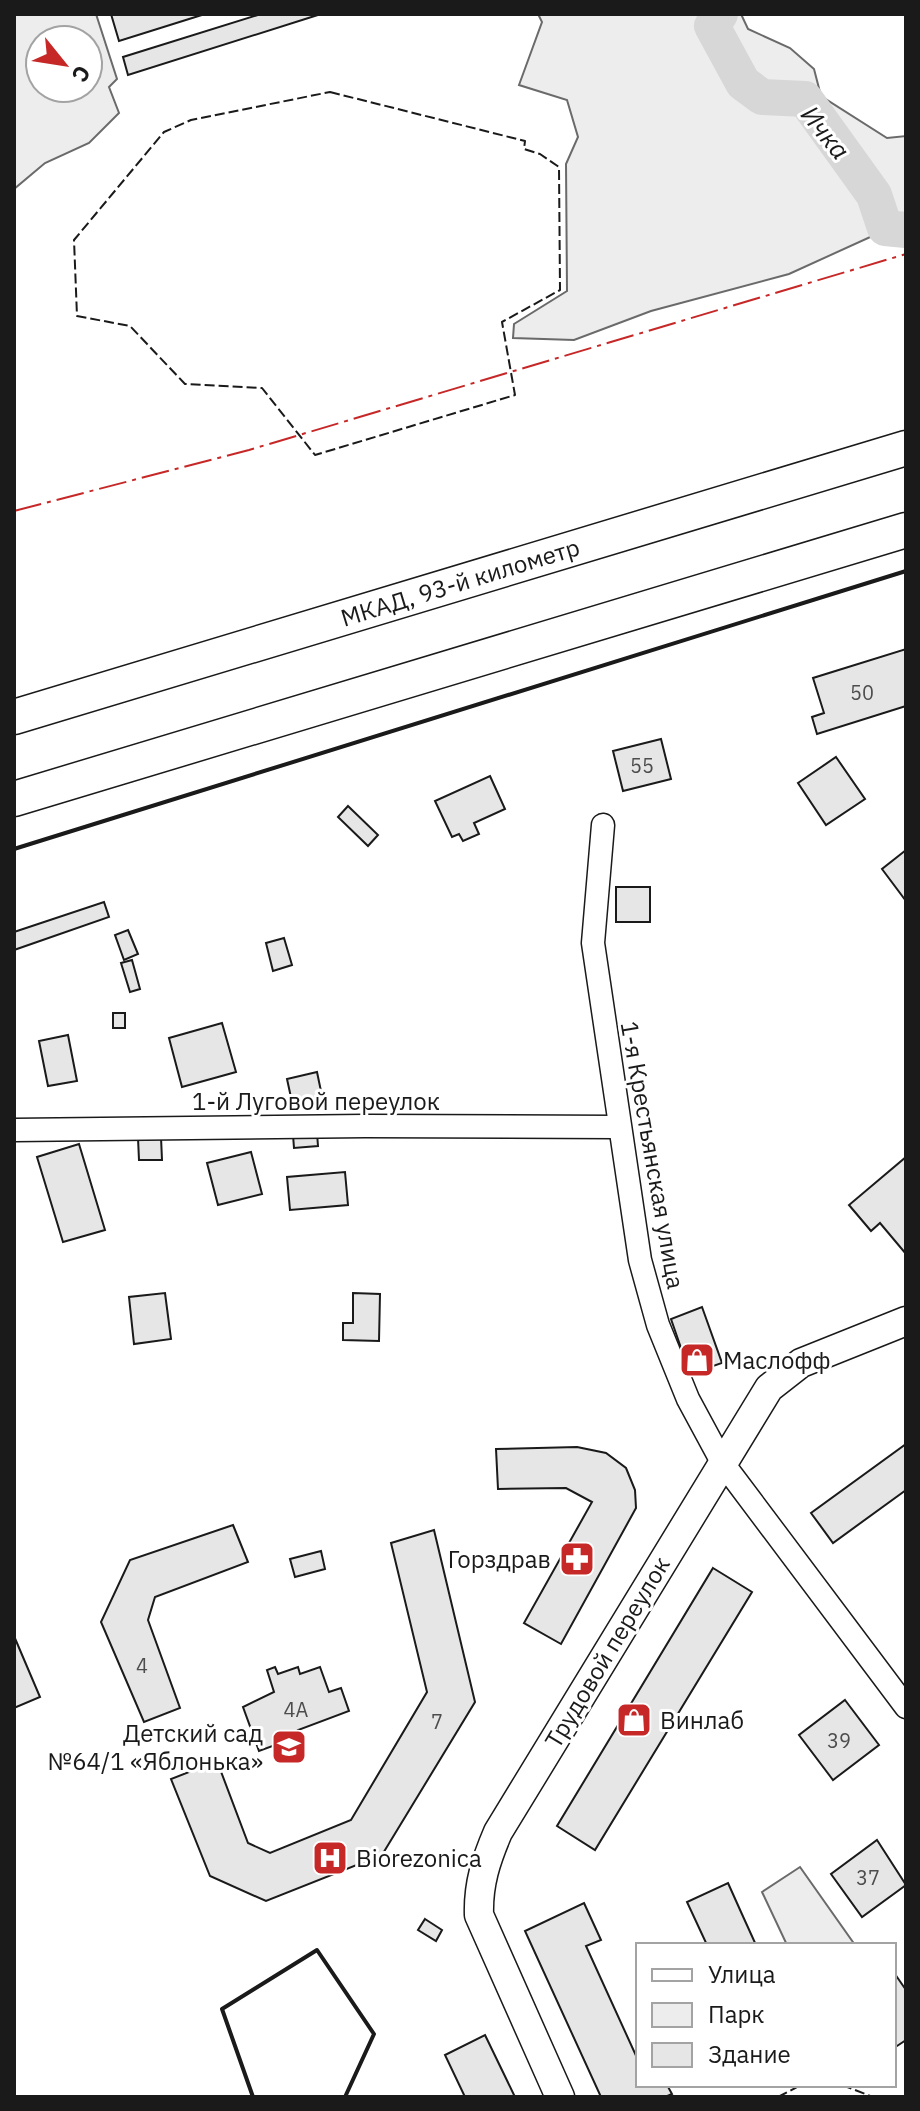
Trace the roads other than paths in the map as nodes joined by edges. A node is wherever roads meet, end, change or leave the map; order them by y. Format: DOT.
graph roads {
  1 [pos="906,448"];
  2 [pos="906,530"];
  3 [pos="14,717"];
  4 [pos="14,799"];
  5 [pos="603,825"];
  6 [pos="617,1127"];
  7 [pos="14,1130"];
  8 [pos="906,1321"];
  9 [pos="722,1462"];
  10 [pos="906,1707"];
  11 [pos="560,2097"];
  1 -- 3 [label="highway, МКАД, 93-й километр"];
  2 -- 4 [label="highway"];
  5 -- 6 [label="street, 1-я Крестьянская улица"];
  6 -- 7 [label="street, 1-й Луговой переулок"];
  6 -- 9 [label="street, 1-я Крестьянская улица"];
  8 -- 9 [label="main road, Трудовой переулок"];
  9 -- 10 [label="street, 1-я Крестьянская улица"];
  9 -- 11 [label="main road, Трудовой переулок"];
}
